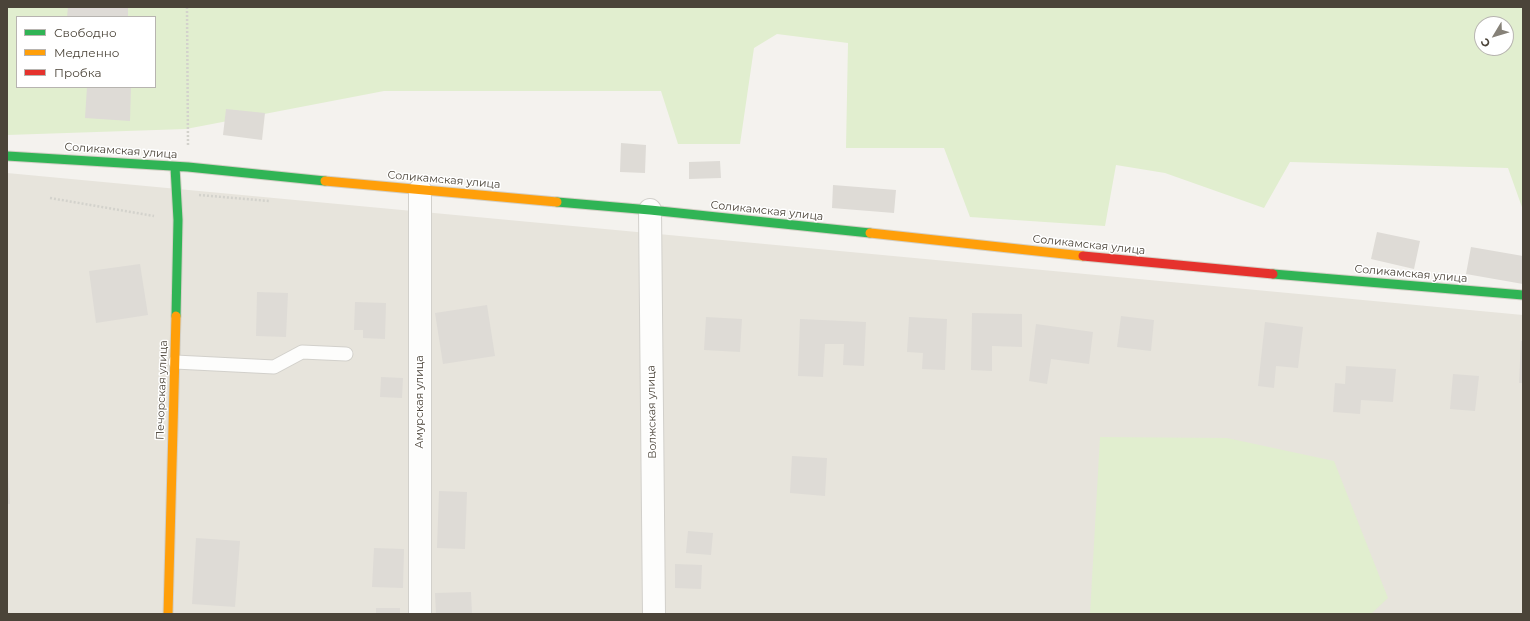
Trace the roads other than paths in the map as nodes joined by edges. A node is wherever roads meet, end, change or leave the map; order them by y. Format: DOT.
graph roads {
  1 [pos="7,156"];
  2 [pos="176,167"];
  3 [pos="420,190"];
  4 [pos="650,210"];
  5 [pos="1523,295"];
  6 [pos="346,354"];
  7 [pos="174,362"];
  8 [pos="168,614"];
  9 [pos="420,614"];
  10 [pos="654,614"];
  1 -- 2 [label="main road, Соликамская улица"];
  2 -- 3 [label="main road, Соликамская улица"];
  2 -- 7 [label="main road, Печорская улица"];
  3 -- 4 [label="main road, Соликамская улица"];
  3 -- 9 [label="street, Амурская улица"];
  4 -- 5 [label="main road, Соликамская улица"];
  4 -- 10 [label="street, Волжская улица"];
  6 -- 7 [label="lane"];
  7 -- 8 [label="main road, Печорская улица"];
}
